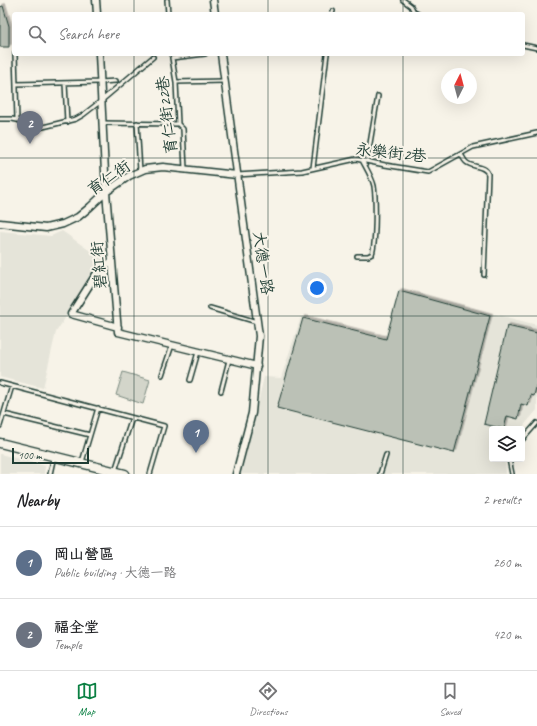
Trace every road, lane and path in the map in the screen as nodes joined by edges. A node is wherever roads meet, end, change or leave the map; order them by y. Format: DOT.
graph roads {
  1 [pos="96,0"];
  2 [pos="167,0"];
  3 [pos="213,0"];
  4 [pos="403,0"];
  5 [pos="97,12"];
  6 [pos="168,12"];
  7 [pos="215,12"];
  8 [pos="414,12"];
  9 [pos="525,45"];
  10 [pos="537,48"];
  11 [pos="15,56"];
  12 [pos="99,56"];
  13 [pos="189,56"];
  14 [pos="220,56"];
  15 [pos="327,56"];
  16 [pos="153,57"];
  17 [pos="116,80"];
  18 [pos="224,81"];
  19 [pos="100,82"];
  20 [pos="176,82"];
  21 [pos="65,83"];
  22 [pos="16,84"];
  23 [pos="378,96"];
  24 [pos="101,101"];
  25 [pos="0,119"];
  26 [pos="17,120"];
  27 [pos="67,122"];
  28 [pos="102,124"];
  29 [pos="137,124"];
  30 [pos="178,124"];
  31 [pos="537,133"];
  32 [pos="460,154"];
  33 [pos="362,160"];
  34 [pos="367,161"];
  35 [pos="314,168"];
  36 [pos="185,169"];
  37 [pos="140,172"];
  38 [pos="237,175"];
  39 [pos="106,192"];
  40 [pos="0,223"];
  41 [pos="357,256"];
  42 [pos="112,263"];
  43 [pos="484,275"];
  44 [pos="210,308"];
  45 [pos="257,322"];
  46 [pos="118,327"];
  47 [pos="172,345"];
  48 [pos="198,352"];
  49 [pos="229,360"];
  50 [pos="257,366"];
  51 [pos="162,375"];
  52 [pos="190,380"];
  53 [pos="0,383"];
  54 [pos="12,386"];
  55 [pos="221,391"];
  56 [pos="98,408"];
  57 [pos="4,414"];
  58 [pos="132,418"];
  59 [pos="537,423"];
  60 [pos="0,426"];
  61 [pos="90,435"];
  62 [pos="525,437"];
  63 [pos="0,443"];
  64 [pos="386,455"];
  65 [pos="54,456"];
  66 [pos="510,462"];
  67 [pos="82,463"];
  68 [pos="115,472"];
  69 [pos="50,474"];
  70 [pos="125,474"];
  71 [pos="150,474"];
  72 [pos="236,474"];
  73 [pos="380,474"];
  74 [pos="512,474"];
  1 -- 5 [label="street"];
  2 -- 6 [label="lane"];
  3 -- 7 [label="street"];
  4 -- 8 [label="lane"];
  9 -- 10 [label="lane"];
  11 -- 22 [label="lane"];
  12 -- 19 [label="street, 碧紅街"];
  13 -- 20 [label="lane, 育仁街22巷"];
  14 -- 18 [label="street, 大德一路"];
  15 -- 35 [label="lane"];
  16 -- 24 [label="lane"];
  17 -- 19 [label="lane"];
  18 -- 20 [label="lane"];
  18 -- 38 [label="street, 大德一路"];
  19 -- 21 [label="lane"];
  19 -- 24 [label="street, 碧紅街"];
  20 -- 30 [label="lane, 育仁街22巷"];
  21 -- 22 [label="lane"];
  21 -- 27 [label="lane"];
  22 -- 26 [label="lane"];
  23 -- 34 [label="lane"];
  24 -- 27 [label="lane"];
  24 -- 28 [label="street, 碧紅街"];
  25 -- 26 [label="lane"];
  26 -- 27 [label="lane"];
  28 -- 29 [label="lane"];
  28 -- 39 [label="street, 碧紅街"];
  29 -- 30 [label="lane"];
  29 -- 37 [label="lane"];
  30 -- 36 [label="lane, 育仁街22巷"];
  31 -- 32 [label="lane, 永樂街2巷"];
  32 -- 34 [label="lane, 永樂街2巷"];
  32 -- 43 [label="lane"];
  33 -- 34 [label="lane, 永樂街2巷"];
  33 -- 35 [label="lane, 永樂街2巷"];
  33 -- 41 [label="lane"];
  35 -- 38 [label="lane, 永樂街2巷"];
  36 -- 37 [label="street, 育仁街"];
  36 -- 38 [label="street, 育仁街"];
  37 -- 39 [label="street, 育仁街"];
  38 -- 45 [label="street, 大德一路"];
  39 -- 40 [label="street, 育仁街"];
  39 -- 42 [label="street, 碧紅街"];
  42 -- 46 [label="street, 碧紅街"];
  42 -- 46 [label="street"];
  44 -- 45 [label="lane"];
  45 -- 50 [label="street, 大德一路"];
  46 -- 47 [label="street"];
  47 -- 48 [label="street"];
  47 -- 51 [label="lane"];
  48 -- 49 [label="street"];
  48 -- 52 [label="lane"];
  49 -- 50 [label="street"];
  49 -- 55 [label="lane"];
  50 -- 72 [label="street, 大德一路"];
  53 -- 54 [label="lane"];
  54 -- 56 [label="lane"];
  54 -- 57 [label="lane"];
  56 -- 58 [label="lane"];
  56 -- 61 [label="lane"];
  57 -- 60 [label="lane"];
  57 -- 61 [label="lane"];
  58 -- 68 [label="lane"];
  58 -- 71 [label="lane"];
  59 -- 62 [label="lane"];
  61 -- 67 [label="lane"];
  63 -- 65 [label="street"];
  64 -- 73 [label="lane"];
  65 -- 67 [label="street"];
  65 -- 69 [label="lane"];
  66 -- 74 [label="lane"];
  67 -- 68 [label="street"];
  68 -- 70 [label="street"];
}
